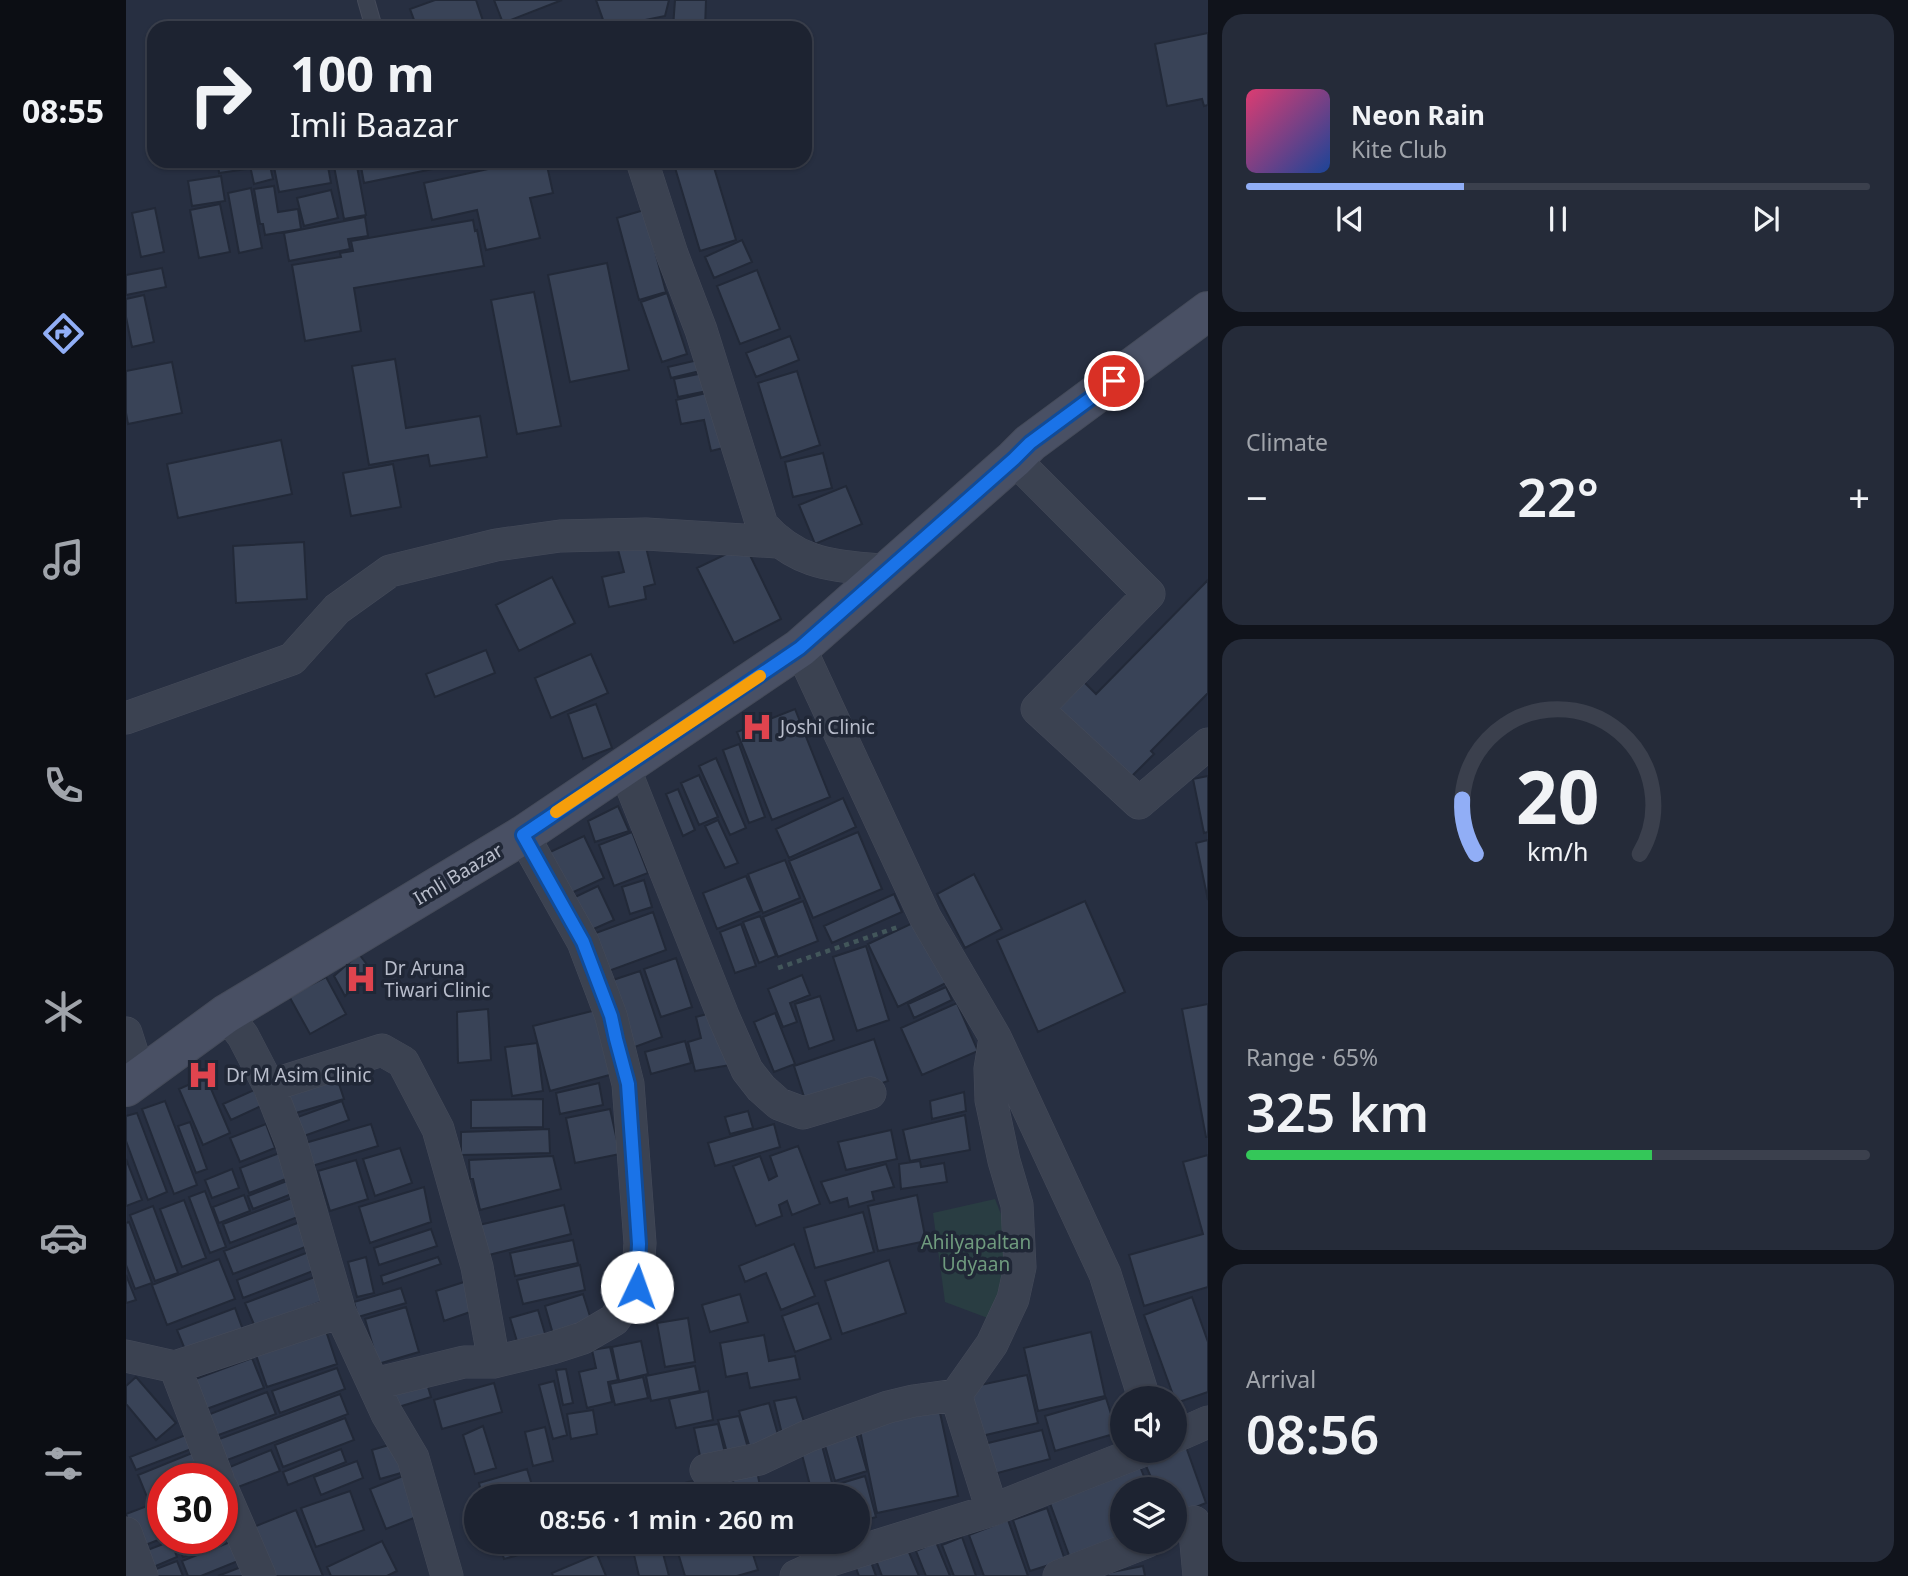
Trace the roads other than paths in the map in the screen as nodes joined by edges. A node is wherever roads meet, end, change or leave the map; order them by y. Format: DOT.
graph roads {
  1 [pos="366,0"];
  2 [pos="371,21"];
  3 [pos="644,168"];
  4 [pos="1208,312"];
  5 [pos="1014,459"];
  6 [pos="777,542"];
  7 [pos="887,571"];
  8 [pos="800,648"];
  9 [pos="126,718"];
  10 [pos="1208,744"];
  11 [pos="623,765"];
  12 [pos="523,835"];
  13 [pos="226,1014"];
  14 [pos="126,1033"];
  15 [pos="995,1037"];
  16 [pos="133,1082"];
  17 [pos="268,1086"];
  18 [pos="870,1093"];
  19 [pos="340,1312"];
  20 [pos="126,1356"];
  21 [pos="494,1363"];
  22 [pos="175,1367"];
  23 [pos="374,1384"];
  24 [pos="1140,1386"];
  25 [pos="956,1395"];
  26 [pos="212,1463"];
  27 [pos="1111,1463"];
  28 [pos="706,1470"];
  29 [pos="992,1510"];
  30 [pos="1192,1522"];
  31 [pos="238,1525"];
  32 [pos="126,1533"];
  33 [pos="1115,1554"];
  34 [pos="142,1576"];
  35 [pos="260,1576"];
  36 [pos="447,1576"];
  37 [pos="796,1576"];
  38 [pos="1059,1576"];
  39 [pos="1199,1576"];
  1 -- 2 [label="lane"];
  3 -- 6 [label="street"];
  4 -- 5 [label="main road, Imli Baazar"];
  5 -- 7 [label="main road, Imli Baazar"];
  5 -- 10 [label="street"];
  6 -- 7 [label="street"];
  6 -- 9 [label="street"];
  7 -- 8 [label="main road, Imli Baazar"];
  8 -- 11 [label="main road, Imli Baazar"];
  8 -- 15 [label="street"];
  11 -- 12 [label="main road, Imli Baazar"];
  11 -- 18 [label="street"];
  12 -- 13 [label="main road, Imli Baazar"];
  12 -- 21 [label="street"];
  13 -- 16 [label="main road, Imli Baazar"];
  13 -- 17 [label="street"];
  14 -- 16 [label="street"];
  15 -- 24 [label="street"];
  15 -- 25 [label="street"];
  17 -- 19 [label="street"];
  17 -- 21 [label="street"];
  19 -- 22 [label="street"];
  19 -- 23 [label="street"];
  20 -- 22 [label="street"];
  21 -- 23 [label="street"];
  22 -- 26 [label="street"];
  23 -- 36 [label="street"];
  25 -- 28 [label="street"];
  25 -- 29 [label="street"];
  27 -- 29 [label="street"];
  29 -- 37 [label="street"];
  30 -- 39 [label="street"];
  31 -- 35 [label="street"];
  32 -- 34 [label="street"];
  33 -- 38 [label="street"];
}
